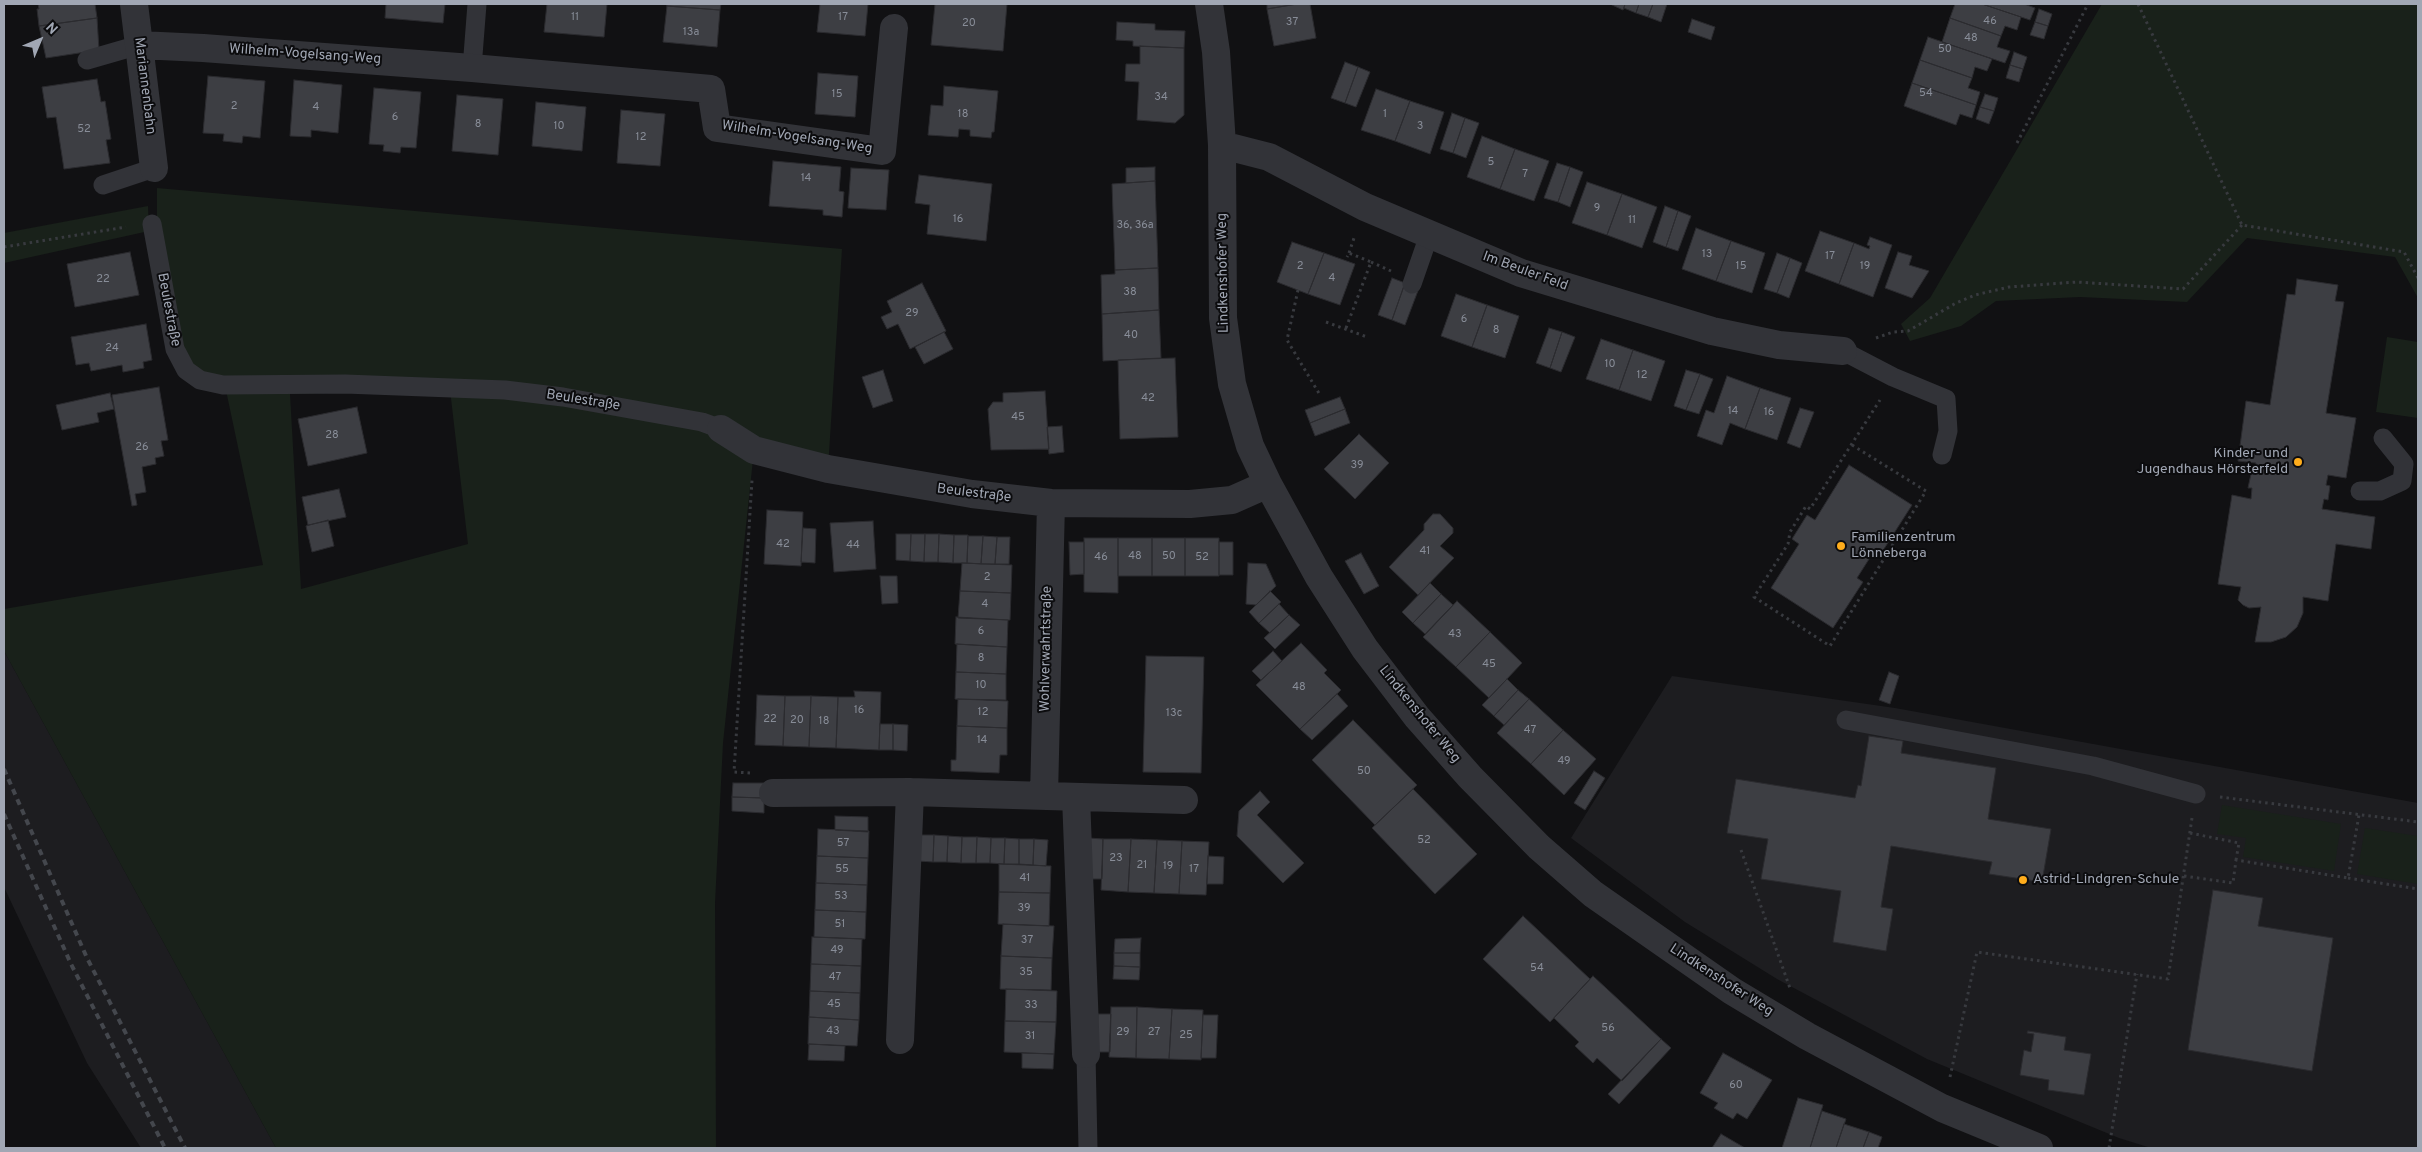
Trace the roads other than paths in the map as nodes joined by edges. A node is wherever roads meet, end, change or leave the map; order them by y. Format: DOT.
graph roads {
  1 [pos="134,4"];
  2 [pos="477,4"];
  3 [pos="1209,4"];
  4 [pos="894,28"];
  5 [pos="139,45"];
  6 [pos="87,60"];
  7 [pos="472,68"];
  8 [pos="1222,145"];
  9 [pos="154,168"];
  10 [pos="103,185"];
  11 [pos="152,224"];
  12 [pos="1429,235"];
  13 [pos="1412,284"];
  14 [pos="1843,351"];
  15 [pos="721,429"];
  16 [pos="2384,438"];
  17 [pos="1942,455"];
  18 [pos="2411,475"];
  19 [pos="1268,484"];
  20 [pos="2360,490"];
  21 [pos="1051,503"];
  22 [pos="1846,720"];
  23 [pos="910,792"];
  24 [pos="773,793"];
  25 [pos="2196,794"];
  26 [pos="1044,796"];
  27 [pos="1076,797"];
  28 [pos="1184,800"];
  29 [pos="900,1040"];
  30 [pos="1086,1054"];
  31 [pos="1088,1148"];
  32 [pos="2039,1148"];
  1 -- 5 [label="street, Mariannenbahn"];
  2 -- 7 [label="lane"];
  3 -- 8 [label="street, Lindkenshofer Weg"];
  4 -- 7 [label="street, Wilhelm-Vogelsang-Weg"];
  5 -- 6 [label="lane"];
  5 -- 7 [label="street, Wilhelm-Vogelsang-Weg"];
  5 -- 9 [label="street, Mariannenbahn"];
  8 -- 12 [label="street, Im Beuler Feld"];
  8 -- 19 [label="street, Lindkenshofer Weg"];
  9 -- 10 [label="lane"];
  11 -- 15 [label="lane, Beulestraße"];
  12 -- 13 [label="lane"];
  12 -- 14 [label="street, Im Beuler Feld"];
  14 -- 17 [label="lane"];
  15 -- 21 [label="street, Beulestraße"];
  16 -- 18 [label="lane"];
  18 -- 20 [label="lane"];
  19 -- 21 [label="street, Beulestraße"];
  19 -- 32 [label="street, Lindkenshofer Weg"];
  21 -- 26 [label="street, Wohlverwahrtstraße"];
  22 -- 25 [label="lane"];
  23 -- 24 [label="street"];
  23 -- 26 [label="street"];
  23 -- 29 [label="street"];
  26 -- 27 [label="street"];
  27 -- 28 [label="street"];
  27 -- 30 [label="street"];
  30 -- 31 [label="lane"];
}
